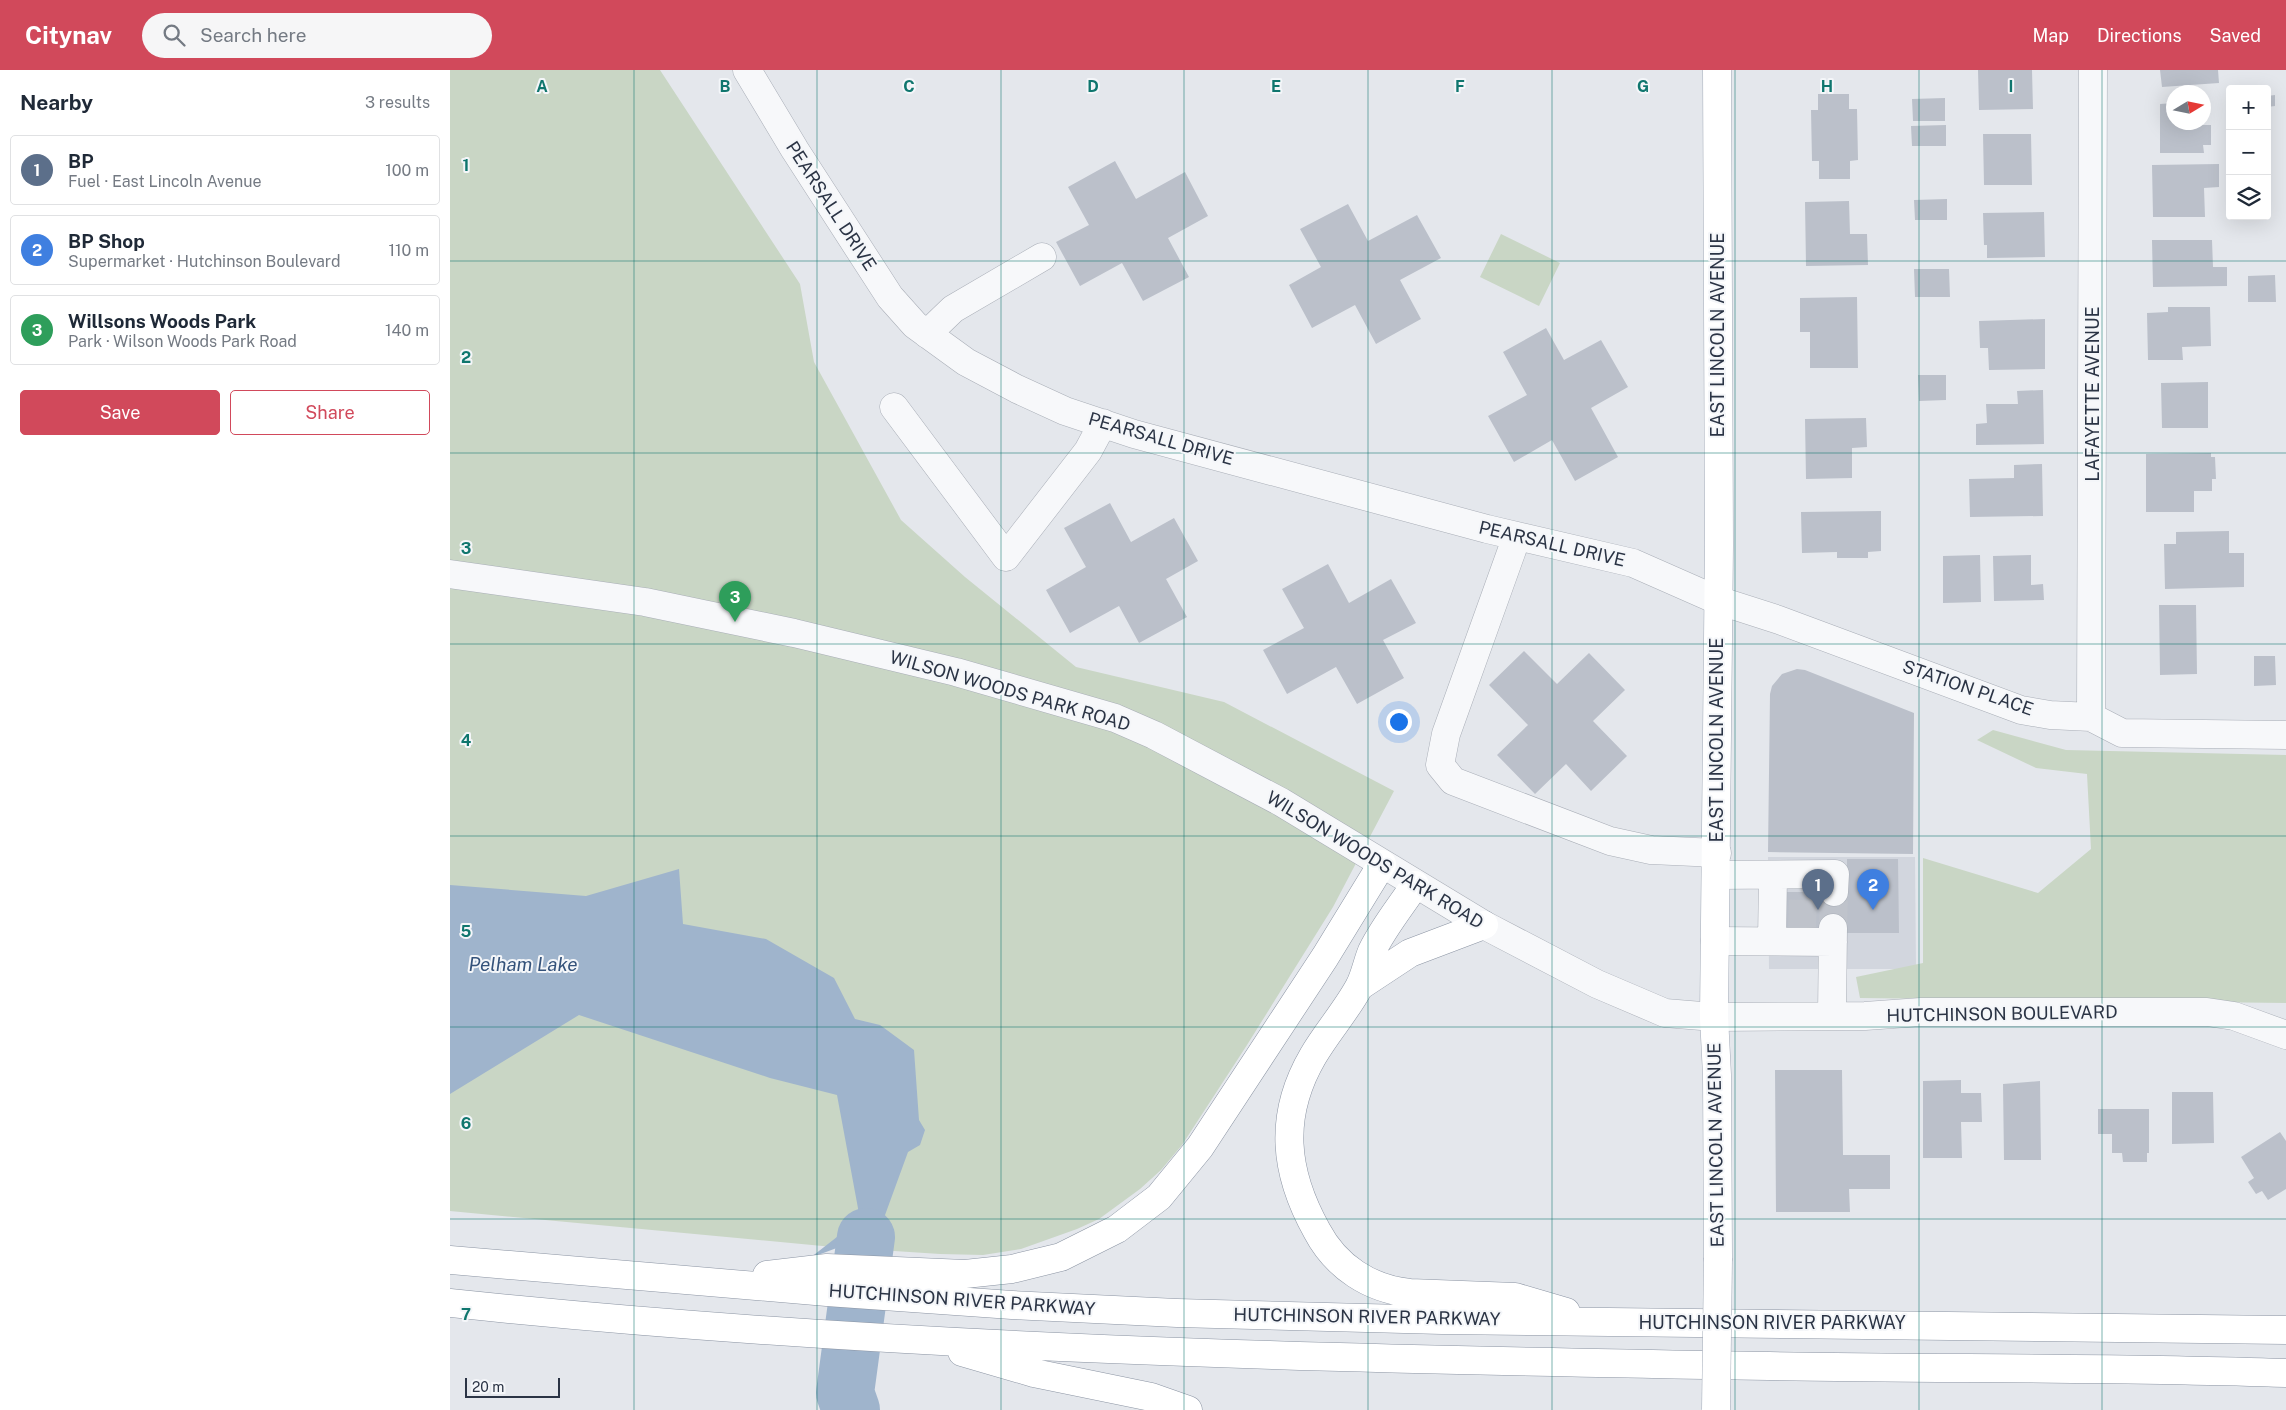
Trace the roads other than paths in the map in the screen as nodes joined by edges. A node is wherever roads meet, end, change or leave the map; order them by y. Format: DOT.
graph roads {
  1 [pos="747,70"];
  2 [pos="1718,70"];
  3 [pos="2094,70"];
  4 [pos="1042,257"];
  5 [pos="927,334"];
  6 [pos="894,407"];
  7 [pos="1103,423"];
  8 [pos="1518,536"];
  9 [pos="450,574"];
  10 [pos="1717,600"];
  11 [pos="2091,717"];
  12 [pos="2286,735"];
  13 [pos="1382,864"];
  14 [pos="1716,864"];
  15 [pos="1774,874"];
  16 [pos="1415,885"];
  17 [pos="1834,892"];
  18 [pos="1484,925"];
  19 [pos="1715,941"];
  20 [pos="1772,941"];
  21 [pos="1360,986"];
  22 [pos="1832,1015"];
  23 [pos="1714,1017"];
  24 [pos="2286,1035"];
  25 [pos="450,1260"];
  26 [pos="930,1286"];
  27 [pos="450,1303"];
  28 [pos="1597,1322"];
  29 [pos="2286,1330"];
  30 [pos="925,1341"];
  31 [pos="2286,1373"];
  32 [pos="1188,1410"];
  33 [pos="1716,1410"];
  1 -- 5 [label="street, PEARSALL DRIVE"];
  2 -- 10 [label="main road, EAST LINCOLN AVENUE"];
  3 -- 11 [label="street, LAFAYETTE AVENUE"];
  4 -- 5 [label="street"];
  5 -- 7 [label="street, PEARSALL DRIVE"];
  6 -- 7 [label="street"];
  7 -- 8 [label="street, PEARSALL DRIVE"];
  8 -- 10 [label="street, PEARSALL DRIVE"];
  8 -- 14 [label="street"];
  9 -- 13 [label="street, WILSON WOODS PARK ROAD"];
  10 -- 11 [label="street, STATION PLACE"];
  10 -- 14 [label="main road, EAST LINCOLN AVENUE"];
  11 -- 12 [label="street, STATION PLACE"];
  13 -- 16 [label="street, WILSON WOODS PARK ROAD"];
  13 -- 26 [label="main road"];
  14 -- 15 [label="street"];
  14 -- 19 [label="main road, EAST LINCOLN AVENUE"];
  15 -- 17 [label="street"];
  15 -- 20 [label="street"];
  16 -- 18 [label="street, WILSON WOODS PARK ROAD"];
  16 -- 21 [label="main road"];
  18 -- 21 [label="main road"];
  18 -- 23 [label="street, WILSON WOODS PARK ROAD"];
  19 -- 20 [label="street"];
  19 -- 23 [label="main road, EAST LINCOLN AVENUE"];
  20 -- 22 [label="street"];
  21 -- 28 [label="main road"];
  22 -- 23 [label="street, HUTCHINSON BOULEVARD"];
  22 -- 24 [label="street, HUTCHINSON BOULEVARD"];
  23 -- 33 [label="main road, EAST LINCOLN AVENUE, bridge"];
  25 -- 26 [label="main road, HUTCHINSON RIVER PARKWAY"];
  26 -- 28 [label="main road, HUTCHINSON RIVER PARKWAY"];
  27 -- 30 [label="main road"];
  28 -- 29 [label="main road, HUTCHINSON RIVER PARKWAY"];
  30 -- 31 [label="main road"];
  30 -- 32 [label="main road"];
}
